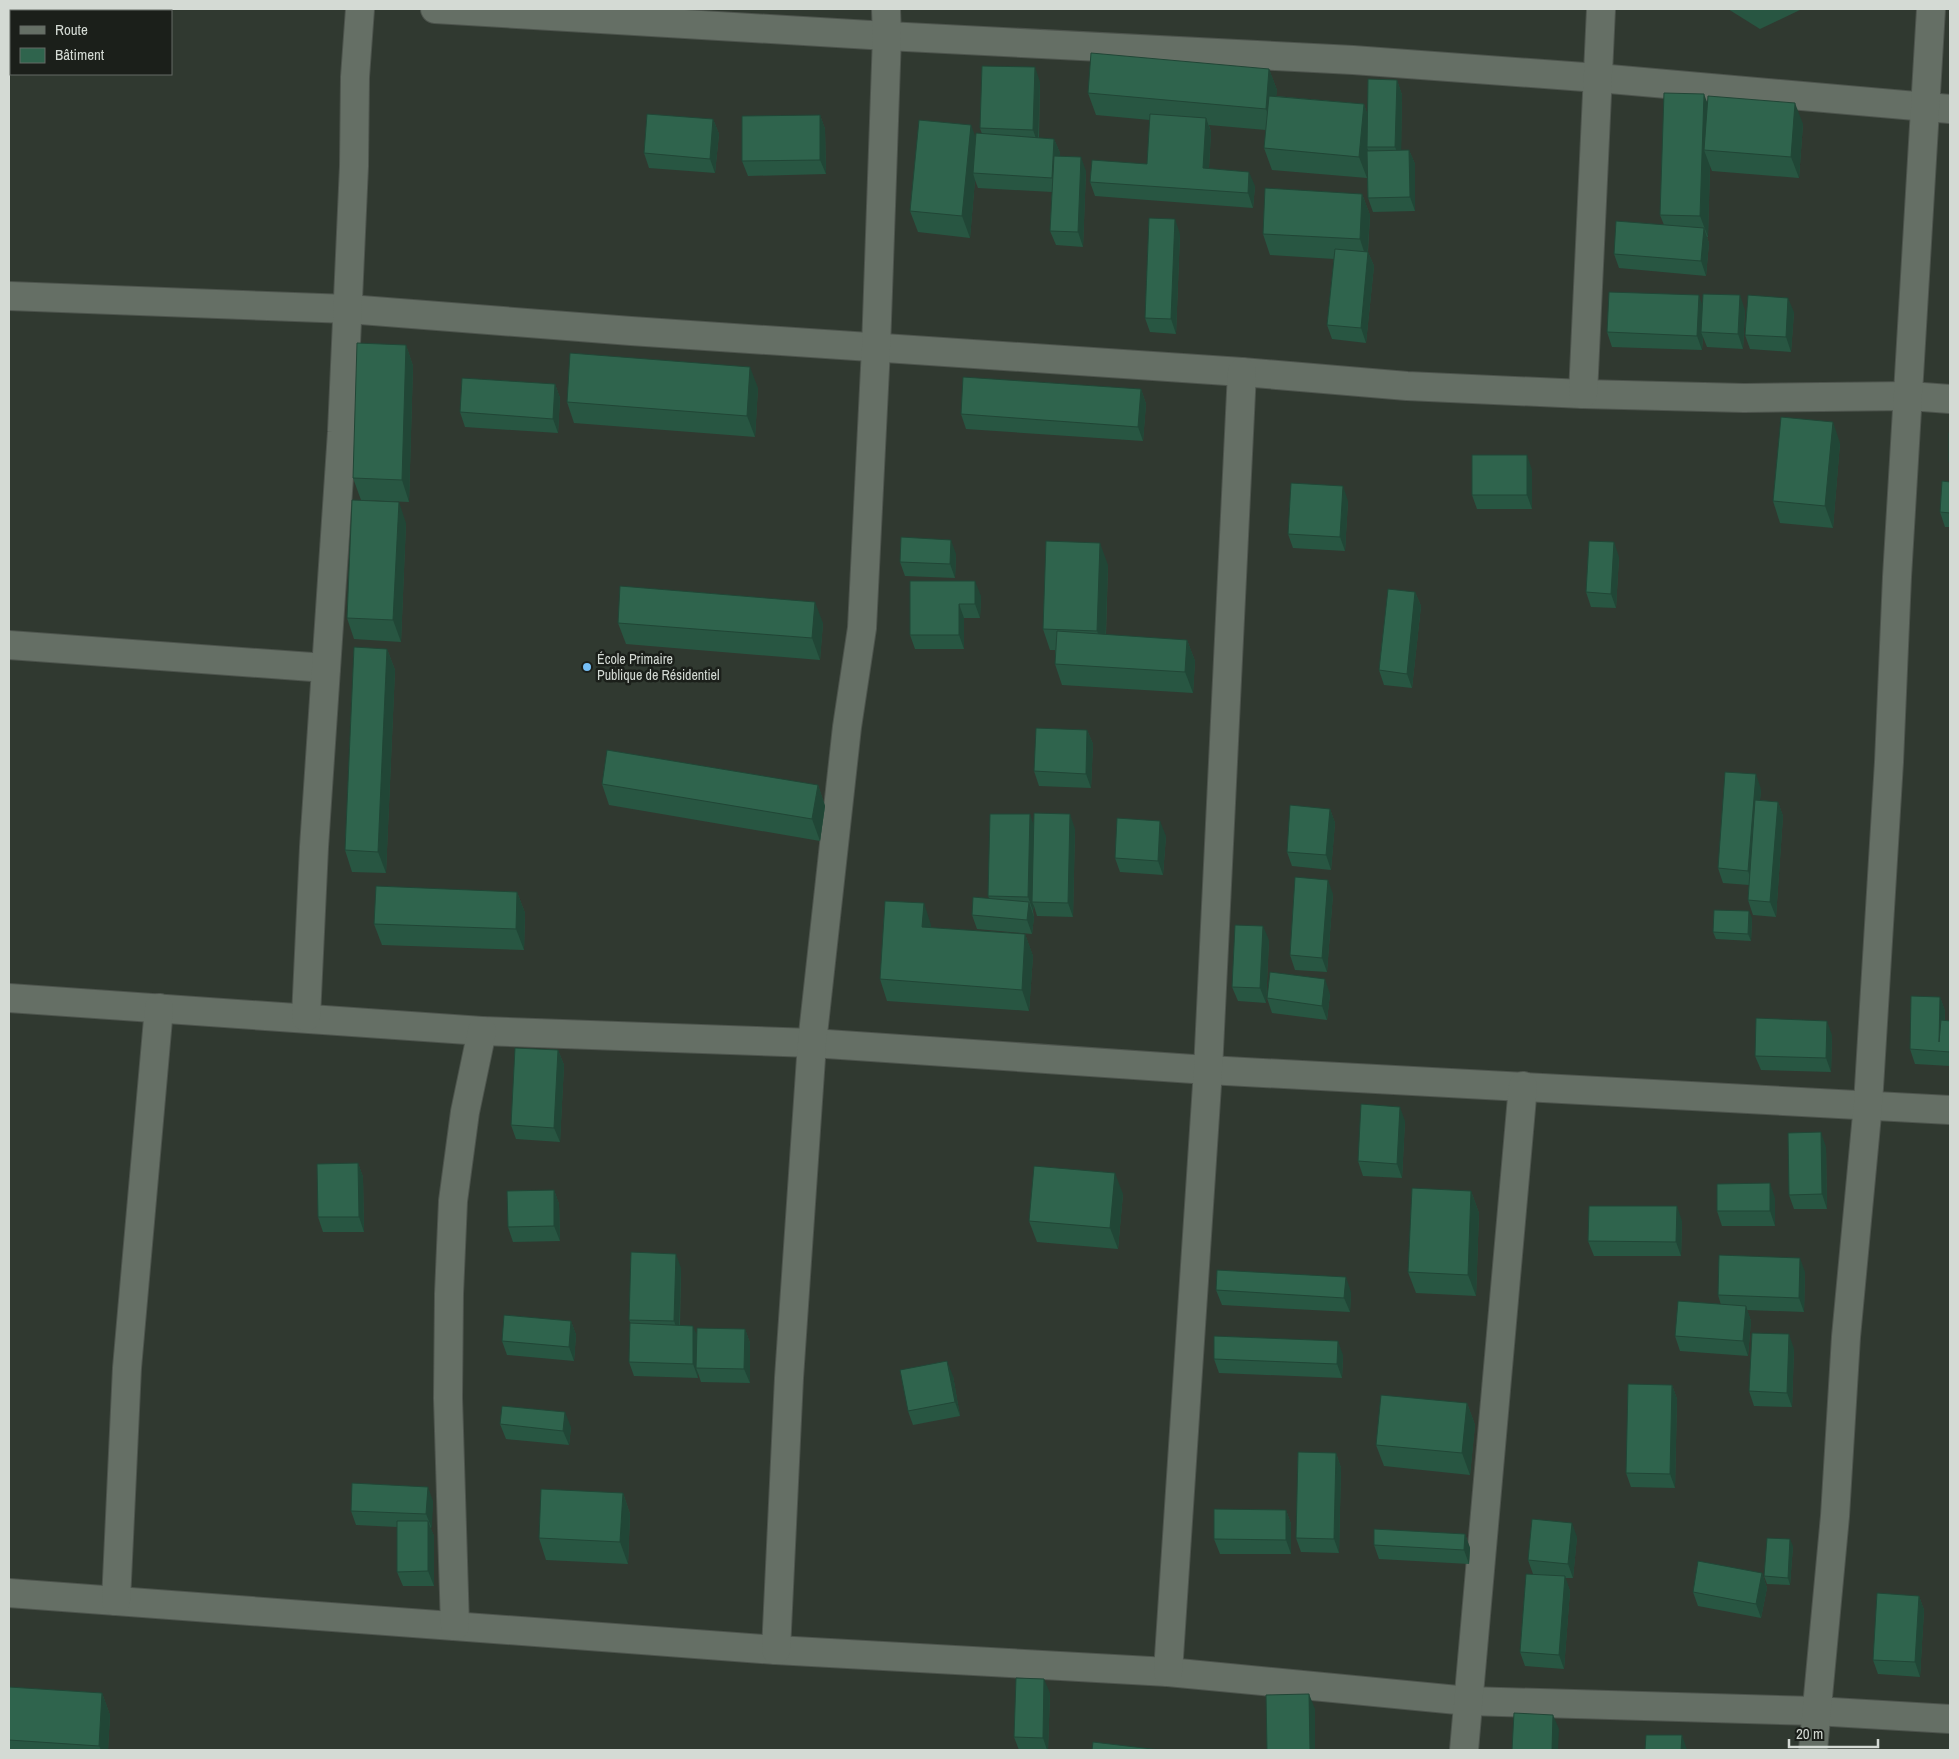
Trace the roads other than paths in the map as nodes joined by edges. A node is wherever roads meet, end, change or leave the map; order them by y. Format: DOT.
graph roads {
  1 [pos="360,9"];
  2 [pos="435,9"];
  3 [pos="886,9"];
  4 [pos="1601,9"];
  5 [pos="1932,9"];
  6 [pos="887,36"];
  7 [pos="1598,78"];
  8 [pos="1938,108"];
  9 [pos="9,296"];
  10 [pos="348,309"];
  11 [pos="876,348"];
  12 [pos="1242,372"];
  13 [pos="1583,394"];
  14 [pos="1909,396"];
  15 [pos="1950,399"];
  16 [pos="9,645"];
  17 [pos="326,668"];
  18 [pos="9,998"];
  19 [pos="159,1008"];
  20 [pos="306,1018"];
  21 [pos="482,1031"];
  22 [pos="812,1043"];
  23 [pos="1208,1070"];
  24 [pos="1523,1086"];
  25 [pos="1868,1104"];
  26 [pos="1950,1110"];
  27 [pos="9,1593"];
  28 [pos="116,1601"];
  29 [pos="456,1626"];
  30 [pos="776,1650"];
  31 [pos="1168,1672"];
  32 [pos="1468,1700"];
  33 [pos="1815,1711"];
  34 [pos="1950,1719"];
  35 [pos="1464,1750"];
  36 [pos="1813,1750"];
  1 -- 10 [label="street"];
  2 -- 6 [label="street"];
  3 -- 6 [label="street"];
  4 -- 7 [label="street"];
  5 -- 8 [label="street"];
  6 -- 7 [label="street"];
  6 -- 11 [label="street"];
  7 -- 8 [label="street"];
  7 -- 13 [label="street"];
  8 -- 14 [label="street"];
  9 -- 10 [label="street"];
  10 -- 11 [label="street"];
  10 -- 17 [label="street"];
  11 -- 12 [label="street"];
  11 -- 22 [label="street"];
  12 -- 13 [label="street"];
  12 -- 23 [label="street"];
  13 -- 14 [label="street"];
  14 -- 15 [label="street"];
  14 -- 25 [label="street"];
  16 -- 17 [label="street"];
  17 -- 20 [label="street"];
  18 -- 19 [label="street"];
  19 -- 20 [label="street"];
  19 -- 28 [label="street"];
  20 -- 21 [label="street"];
  21 -- 22 [label="street"];
  21 -- 29 [label="street"];
  22 -- 23 [label="street"];
  22 -- 30 [label="street"];
  23 -- 24 [label="street"];
  23 -- 31 [label="street"];
  24 -- 25 [label="street"];
  24 -- 32 [label="street"];
  25 -- 26 [label="street"];
  25 -- 33 [label="street"];
  27 -- 28 [label="street"];
  28 -- 29 [label="street"];
  29 -- 30 [label="street"];
  30 -- 31 [label="street"];
  31 -- 32 [label="street"];
  32 -- 33 [label="street"];
  32 -- 35 [label="street"];
  33 -- 34 [label="street"];
  33 -- 36 [label="street"];
}
